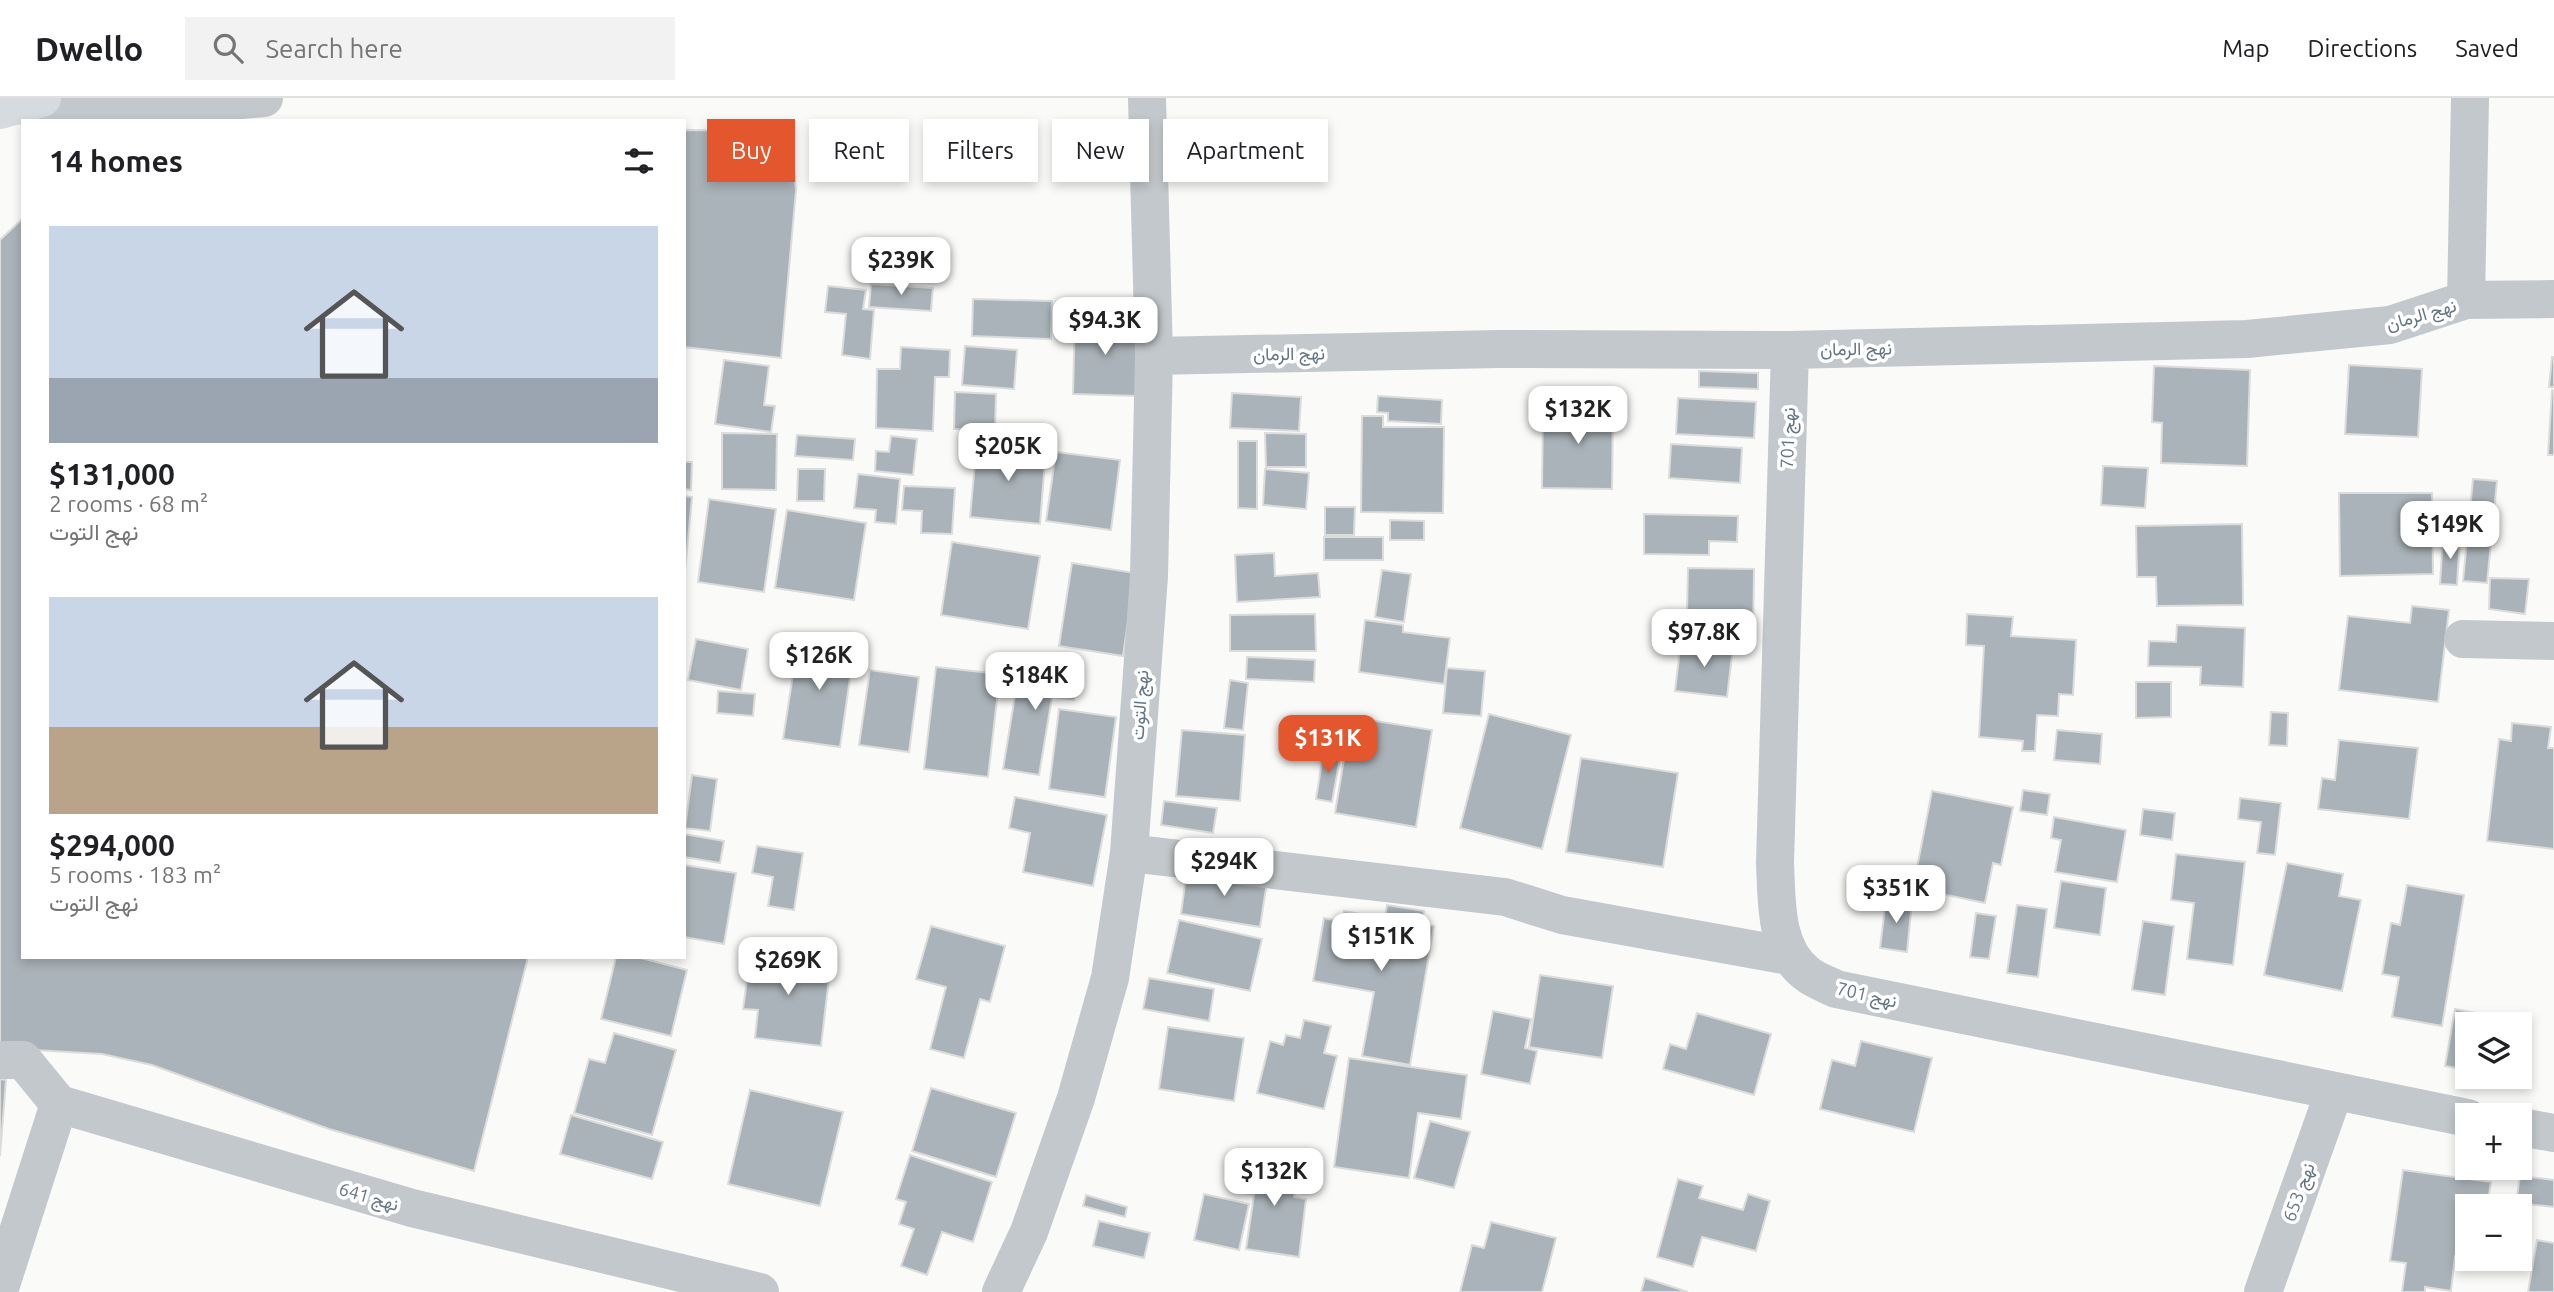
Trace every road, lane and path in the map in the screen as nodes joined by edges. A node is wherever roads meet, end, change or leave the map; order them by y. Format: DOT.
graph roads {
  1 [pos="264,98"];
  2 [pos="1147,98"];
  3 [pos="2470,98"];
  4 [pos="17,111"];
  5 [pos="2554,299"];
  6 [pos="2466,300"];
  7 [pos="1790,349"];
  8 [pos="1154,356"];
  9 [pos="2463,639"];
  10 [pos="2554,640"];
  11 [pos="1129,853"];
  12 [pos="1789,956"];
  13 [pos="0,1060"];
  14 [pos="2334,1092"];
  15 [pos="59,1104"];
  16 [pos="2455,1115"];
  17 [pos="2532,1129"];
  18 [pos="2554,1133"];
  19 [pos="0,1287"];
  20 [pos="760,1292"];
  21 [pos="1001,1292"];
  22 [pos="2263,1292"];
  1 -- 4 [label="street"];
  2 -- 8 [label="street, نهج التوت"];
  3 -- 6 [label="street"];
  5 -- 6 [label="street, نهج الرمان"];
  6 -- 7 [label="street, نهج الرمان"];
  7 -- 8 [label="street, نهج الرمان"];
  7 -- 12 [label="street, نهج 701"];
  8 -- 11 [label="street, نهج التوت"];
  9 -- 10 [label="street"];
  11 -- 12 [label="street"];
  11 -- 21 [label="street, نهج التوت"];
  12 -- 14 [label="street, نهج 701"];
  13 -- 15 [label="street"];
  14 -- 16 [label="street, نهج 701"];
  14 -- 22 [label="street, نهج 653"];
  15 -- 19 [label="street"];
  15 -- 20 [label="street, نهج 641"];
  17 -- 18 [label="street"];
}
